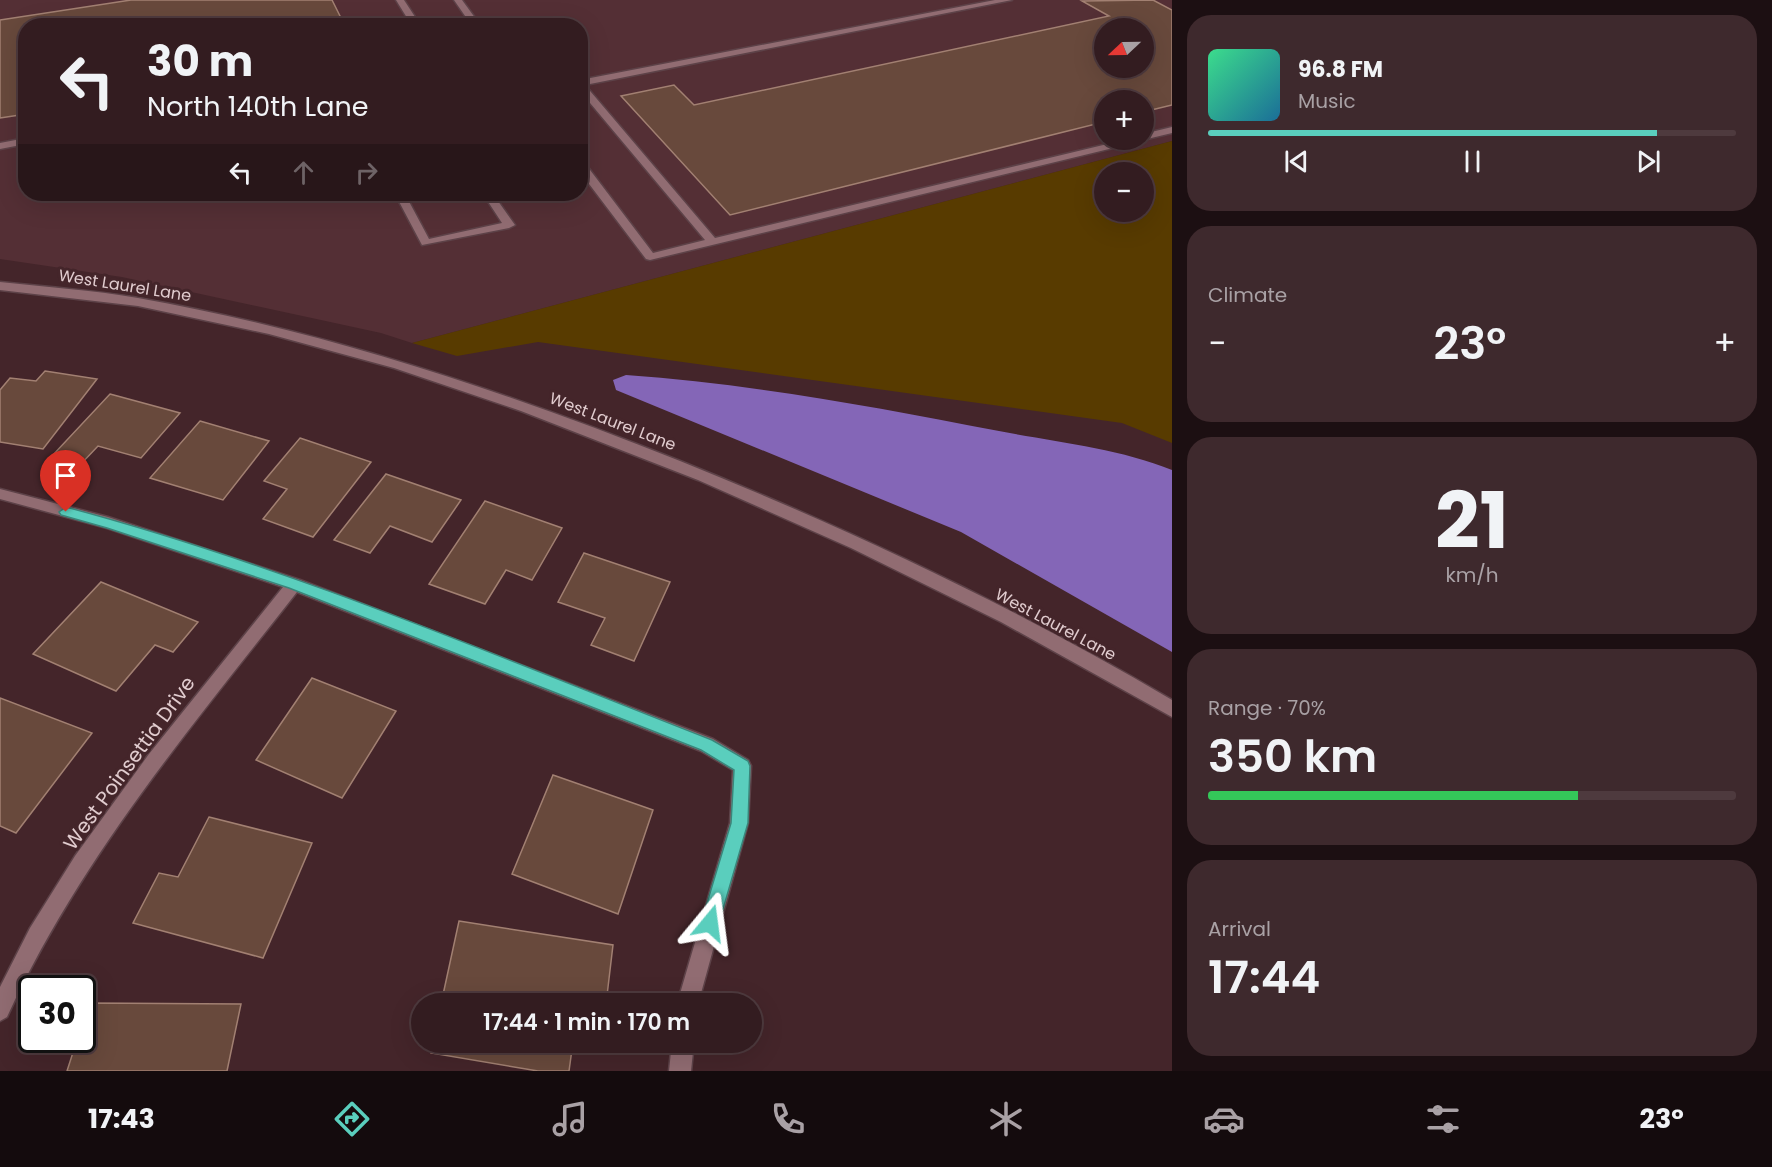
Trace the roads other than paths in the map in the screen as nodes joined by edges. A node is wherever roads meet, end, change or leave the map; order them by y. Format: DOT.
graph roads {
  1 [pos="400,0"];
  2 [pos="458,0"];
  3 [pos="1008,0"];
  4 [pos="412,18"];
  5 [pos="471,18"];
  6 [pos="588,82"];
  7 [pos="588,94"];
  8 [pos="1172,130"];
  9 [pos="1154,134"];
  10 [pos="18,143"];
  11 [pos="0,146"];
  12 [pos="1094,150"];
  13 [pos="588,175"];
  14 [pos="404,201"];
  15 [pos="493,201"];
  16 [pos="712,242"];
  17 [pos="0,286"];
  18 [pos="0,494"];
  19 [pos="294,584"];
  20 [pos="1172,709"];
  21 [pos="690,993"];
  22 [pos="0,1010"];
  23 [pos="682,1053"];
  24 [pos="680,1071"];
  1 -- 4 [label="street"];
  2 -- 5 [label="street"];
  3 -- 6 [label="street"];
  7 -- 16 [label="street"];
  8 -- 9 [label="street"];
  10 -- 11 [label="street"];
  12 -- 16 [label="street"];
  13 -- 16 [label="street"];
  14 -- 15 [label="street"];
  17 -- 20 [label="street, West Laurel Lane"];
  18 -- 19 [label="street"];
  19 -- 21 [label="street"];
  19 -- 22 [label="street, West Poinsettia Drive"];
  23 -- 24 [label="street"];
}
